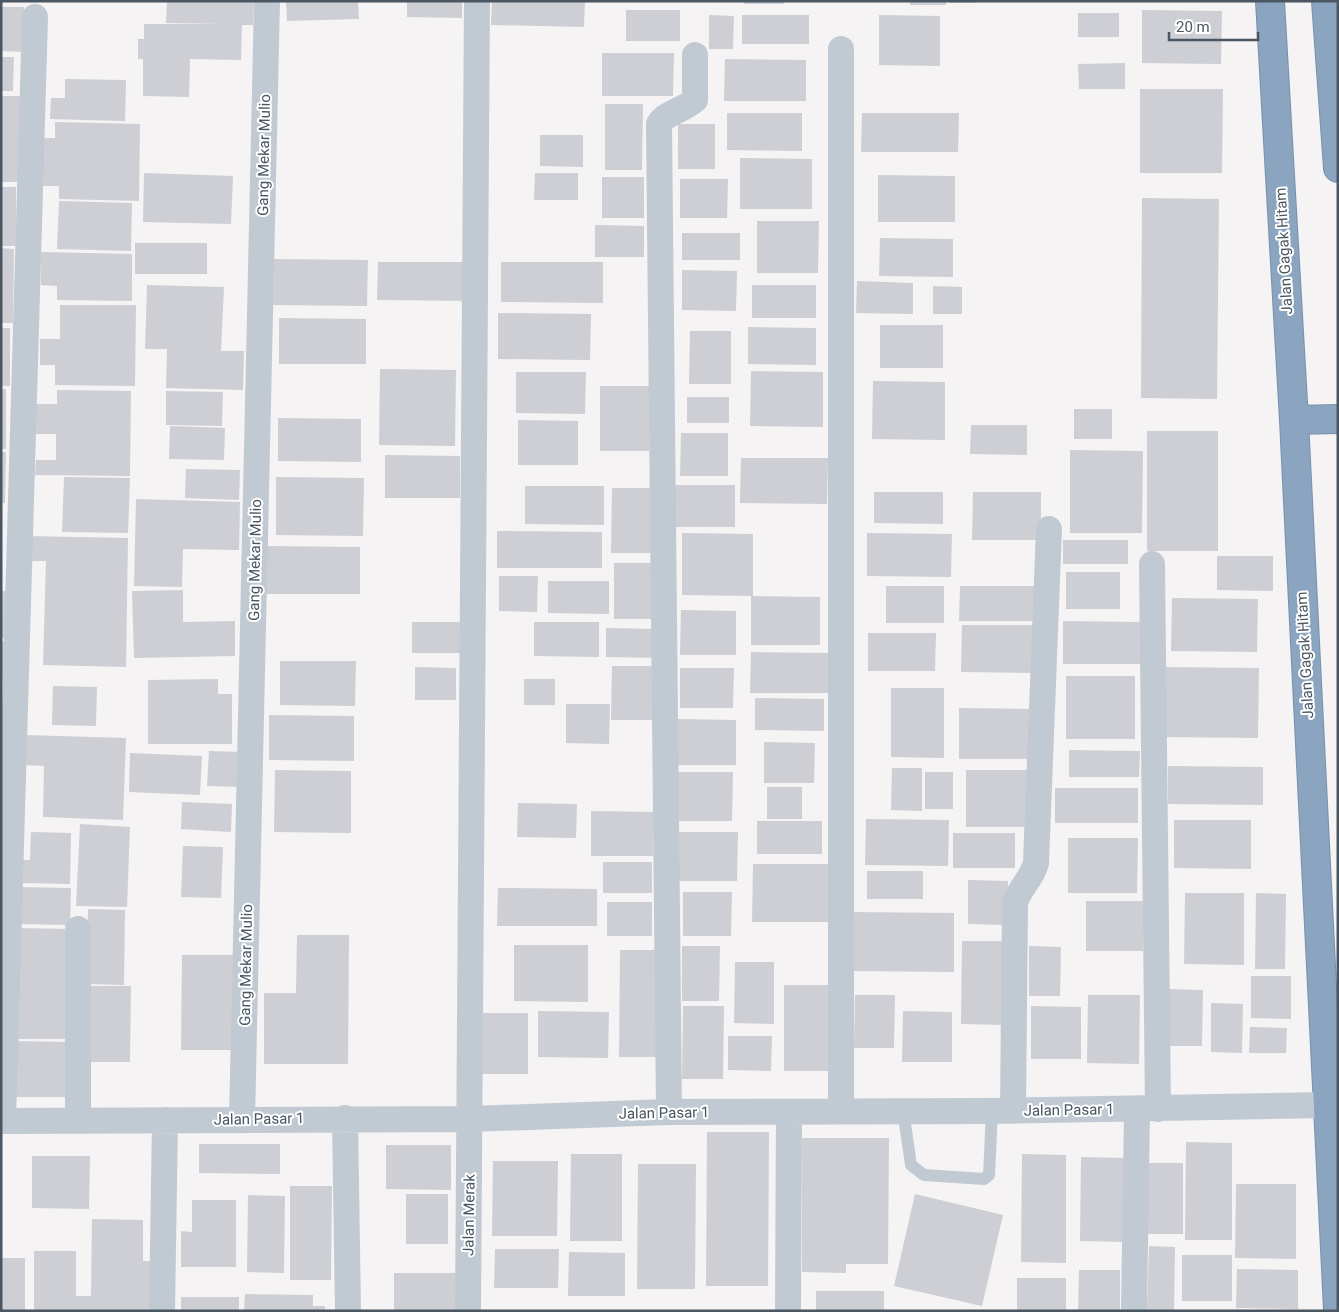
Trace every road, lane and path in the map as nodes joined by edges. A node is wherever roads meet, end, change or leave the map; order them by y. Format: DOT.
graph roads {
  1 [pos="267,1"];
  2 [pos="477,1"];
  3 [pos="1270,1"];
  4 [pos="1326,1"];
  5 [pos="35,17"];
  6 [pos="841,49"];
  7 [pos="695,55"];
  8 [pos="1338,168"];
  9 [pos="1338,419"];
  10 [pos="1294,420"];
  11 [pos="1050,529"];
  12 [pos="1152,564"];
  13 [pos="78,929"];
  14 [pos="1327,1105"];
  15 [pos="1147,1109"];
  16 [pos="841,1110"];
  17 [pos="903,1110"];
  18 [pos="1003,1111"];
  19 [pos="669,1112"];
  20 [pos="789,1112"];
  21 [pos="345,1118"];
  22 [pos="242,1119"];
  23 [pos="470,1119"];
  24 [pos="78,1120"];
  25 [pos="165,1120"];
  26 [pos="2,1121"];
  27 [pos="1338,1309"];
  28 [pos="162,1311"];
  29 [pos="348,1311"];
  30 [pos="468,1311"];
  31 [pos="788,1311"];
  32 [pos="1134,1311"];
  1 -- 22 [label="street, Gang Mekar Mulio"];
  2 -- 23 [label="street, Jalan Merak"];
  3 -- 10 [label="highway, Jalan Gagak Hitam"];
  4 -- 8 [label="highway"];
  5 -- 26 [label="street"];
  6 -- 16 [label="street"];
  7 -- 19 [label="street"];
  9 -- 10 [label="highway"];
  10 -- 14 [label="highway, Jalan Gagak Hitam"];
  11 -- 18 [label="street"];
  12 -- 15 [label="street"];
  13 -- 24 [label="street"];
  14 -- 15 [label="street, Jalan Pasar 1"];
  14 -- 27 [label="highway, Jalan Gagak Hitam"];
  15 -- 18 [label="street, Jalan Pasar 1"];
  15 -- 32 [label="street"];
  16 -- 17 [label="street, Jalan Pasar 1"];
  16 -- 20 [label="street, Jalan Pasar 1"];
  17 -- 18 [label="street, Jalan Pasar 1"];
  17 -- 18 [label="lane"];
  19 -- 20 [label="street, Jalan Pasar 1"];
  19 -- 23 [label="street, Jalan Pasar 1"];
  20 -- 31 [label="street"];
  21 -- 22 [label="street, Jalan Pasar 1"];
  21 -- 23 [label="street, Jalan Pasar 1"];
  21 -- 29 [label="street"];
  22 -- 25 [label="street, Jalan Pasar 1"];
  23 -- 30 [label="street, Jalan Merak"];
  24 -- 25 [label="street, Jalan Pasar 1"];
  24 -- 26 [label="street, Jalan Pasar 1"];
  25 -- 28 [label="street"];
}
